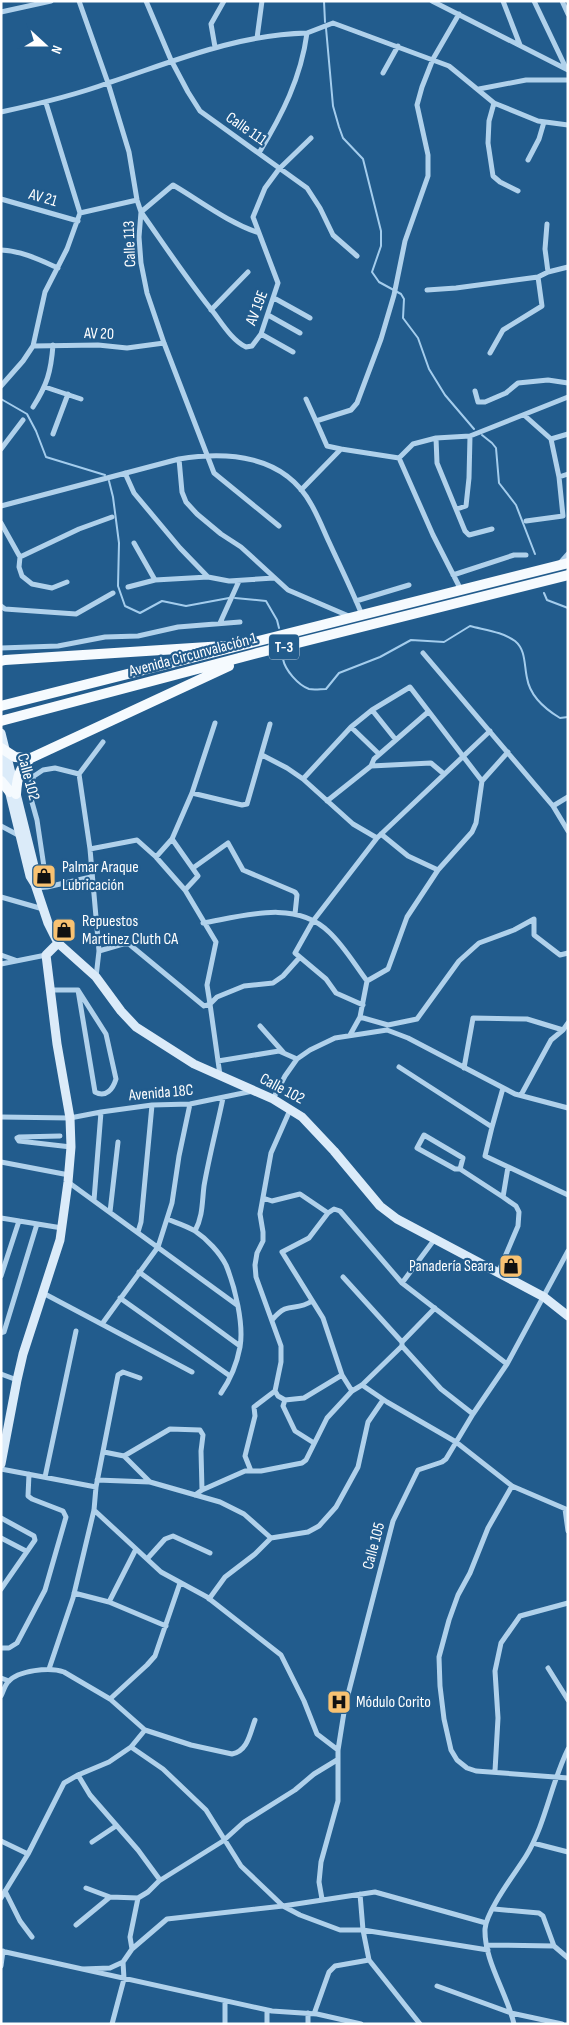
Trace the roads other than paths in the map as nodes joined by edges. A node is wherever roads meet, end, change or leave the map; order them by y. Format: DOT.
graph roads {
  1 [pos="51,1"];
  2 [pos="79,1"];
  3 [pos="146,1"];
  4 [pos="224,1"];
  5 [pos="262,1"];
  6 [pos="432,1"];
  7 [pos="503,1"];
  8 [pos="534,1"];
  9 [pos="562,1"];
  10 [pos="1,12"];
  11 [pos="459,14"];
  12 [pos="568,14"];
  13 [pos="307,34"];
  14 [pos="257,38"];
  15 [pos="521,45"];
  16 [pos="398,46"];
  17 [pos="215,47"];
  18 [pos="433,59"];
  19 [pos="171,60"];
  20 [pos="567,69"];
  21 [pos="383,73"];
  22 [pos="568,80"];
  23 [pos="108,83"];
  24 [pos="479,89"];
  25 [pos="46,103"];
  26 [pos="494,103"];
  27 [pos="1,112"];
  28 [pos="544,122"];
  29 [pos="568,125"];
  30 [pos="310,138"];
  31 [pos="259,153"];
  32 [pos="528,160"];
  33 [pos="279,169"];
  34 [pos="518,191"];
  35 [pos="1,199"];
  36 [pos="138,200"];
  37 [pos="141,212"];
  38 [pos="80,213"];
  39 [pos="78,221"];
  40 [pos="547,224"];
  41 [pos="259,233"];
  42 [pos="1,250"];
  43 [pos="357,256"];
  44 [pos="568,266"];
  45 [pos="58,268"];
  46 [pos="248,272"];
  47 [pos="548,272"];
  48 [pos="538,277"];
  49 [pos="427,290"];
  50 [pos="274,298"];
  51 [pos="211,310"];
  52 [pos="268,315"];
  53 [pos="310,318"];
  54 [pos="300,333"];
  55 [pos="261,334"];
  56 [pos="164,343"];
  57 [pos="53,345"];
  58 [pos="33,346"];
  59 [pos="293,352"];
  60 [pos="490,353"];
  61 [pos="568,383"];
  62 [pos="1,386"];
  63 [pos="46,387"];
  64 [pos="475,391"];
  65 [pos="68,394"];
  66 [pos="568,398"];
  67 [pos="81,399"];
  68 [pos="306,400"];
  69 [pos="33,407"];
  70 [pos="524,415"];
  71 [pos="24,420"];
  72 [pos="316,421"];
  73 [pos="52,434"];
  74 [pos="568,434"];
  75 [pos="470,436"];
  76 [pos="436,438"];
  77 [pos="551,439"];
  78 [pos="1,449"];
  79 [pos="341,449"];
  80 [pos="207,454"];
  81 [pos="400,458"];
  82 [pos="179,459"];
  83 [pos="125,473"];
  84 [pos="568,474"];
  85 [pos="559,477"];
  86 [pos="301,490"];
  87 [pos="1,506"];
  88 [pos="457,509"];
  89 [pos="112,517"];
  90 [pos="526,521"];
  91 [pos="1,523"];
  92 [pos="279,526"];
  93 [pos="492,529"];
  94 [pos="134,543"];
  95 [pos="568,554"];
  96 [pos="526,555"];
  97 [pos="20,557"];
  98 [pos="563,564"];
  99 [pos="453,575"];
  100 [pos="568,576"];
  101 [pos="208,577"];
  102 [pos="274,578"];
  103 [pos="156,580"];
  104 [pos="239,581"];
  105 [pos="67,582"];
  106 [pos="409,585"];
  107 [pos="128,587"];
  108 [pos="461,590"];
  109 [pos="113,593"];
  110 [pos="356,601"];
  111 [pos="1,606"];
  112 [pos="358,616"];
  113 [pos="240,622"];
  114 [pos="220,623"];
  115 [pos="250,644"];
  116 [pos="1,648"];
  117 [pos="423,653"];
  118 [pos="254,654"];
  119 [pos="3,660"];
  120 [pos="1,706"];
  121 [pos="372,710"];
  122 [pos="428,712"];
  123 [pos="1,721"];
  124 [pos="215,723"];
  125 [pos="270,724"];
  126 [pos="351,727"];
  127 [pos="490,731"];
  128 [pos="396,740"];
  129 [pos="103,742"];
  130 [pos="2,747"];
  131 [pos="508,752"];
  132 [pos="380,754"];
  133 [pos="262,755"];
  134 [pos="463,757"];
  135 [pos="31,758"];
  136 [pos="371,766"];
  137 [pos="78,774"];
  138 [pos="444,774"];
  139 [pos="303,779"];
  140 [pos="1,781"];
  141 [pos="482,781"];
  142 [pos="13,793"];
  143 [pos="192,793"];
  144 [pos="568,797"];
  145 [pos="327,801"];
  146 [pos="553,806"];
  147 [pos="1,826"];
  148 [pos="568,831"];
  149 [pos="21,836"];
  150 [pos="379,836"];
  151 [pos="172,840"];
  152 [pos="90,849"];
  153 [pos="156,857"];
  154 [pos="192,868"];
  155 [pos="438,870"];
  156 [pos="91,877"];
  157 [pos="36,886"];
  158 [pos="47,887"];
  159 [pos="185,890"];
  160 [pos="1,897"];
  161 [pos="43,908"];
  162 [pos="295,914"];
  163 [pos="313,921"];
  164 [pos="203,923"];
  165 [pos="58,943"];
  166 [pos="99,951"];
  167 [pos="568,953"];
  168 [pos="1,955"];
  169 [pos="46,955"];
  170 [pos="300,957"];
  171 [pos="16,960"];
  172 [pos="1,964"];
  173 [pos="96,977"];
  174 [pos="367,981"];
  175 [pos="50,990"];
  176 [pos="78,990"];
  177 [pos="210,1004"];
  178 [pos="363,1005"];
  179 [pos="360,1018"];
  180 [pos="568,1023"];
  181 [pos="260,1026"];
  182 [pos="388,1028"];
  183 [pos="563,1030"];
  184 [pos="350,1035"];
  185 [pos="283,1052"];
  186 [pos="296,1060"];
  187 [pos="218,1061"];
  188 [pos="399,1067"];
  189 [pos="464,1068"];
  190 [pos="220,1076"];
  191 [pos="503,1088"];
  192 [pos="253,1091"];
  193 [pos="521,1095"];
  194 [pos="223,1098"];
  195 [pos="273,1099"];
  196 [pos="190,1104"];
  197 [pos="152,1105"];
  198 [pos="568,1108"];
  199 [pos="290,1110"];
  200 [pos="101,1112"];
  201 [pos="1,1118"];
  202 [pos="70,1118"];
  203 [pos="492,1128"];
  204 [pos="60,1136"];
  205 [pos="118,1142"];
  206 [pos="71,1147"];
  207 [pos="1,1162"];
  208 [pos="508,1167"];
  209 [pos="460,1169"];
  210 [pos="69,1179"];
  211 [pos="568,1195"];
  212 [pos="503,1197"];
  213 [pos="263,1198"];
  214 [pos="94,1200"];
  215 [pos="110,1212"];
  216 [pos="328,1213"];
  217 [pos="1,1218"];
  218 [pos="167,1219"];
  219 [pos="19,1220"];
  220 [pos="37,1224"];
  221 [pos="62,1228"];
  222 [pos="195,1231"];
  223 [pos="138,1232"];
  224 [pos="434,1240"];
  225 [pos="158,1247"];
  226 [pos="568,1251"];
  227 [pos="139,1272"];
  228 [pos="498,1273"];
  229 [pos="1,1276"];
  230 [pos="343,1278"];
  231 [pos="402,1283"];
  232 [pos="43,1292"];
  233 [pos="544,1297"];
  234 [pos="120,1298"];
  235 [pos="312,1301"];
  236 [pos="237,1306"];
  237 [pos="435,1308"];
  238 [pos="568,1316"];
  239 [pos="272,1320"];
  240 [pos="102,1324"];
  241 [pos="76,1331"];
  242 [pos="1,1333"];
  243 [pos="402,1344"];
  244 [pos="240,1346"];
  245 [pos="507,1364"];
  246 [pos="192,1372"];
  247 [pos="1,1374"];
  248 [pos="342,1375"];
  249 [pos="230,1376"];
  250 [pos="140,1378"];
  251 [pos="17,1380"];
  252 [pos="362,1385"];
  253 [pos="275,1391"];
  254 [pos="352,1391"];
  255 [pos="221,1393"];
  256 [pos="285,1400"];
  257 [pos="383,1400"];
  258 [pos="473,1414"];
  259 [pos="456,1442"];
  260 [pos="314,1443"];
  261 [pos="104,1452"];
  262 [pos="124,1456"];
  263 [pos="1,1464"];
  264 [pos="1,1469"];
  265 [pos="251,1471"];
  266 [pos="29,1474"];
  267 [pos="45,1477"];
  268 [pos="97,1480"];
  269 [pos="150,1482"];
  270 [pos="512,1486"];
  271 [pos="96,1487"];
  272 [pos="202,1490"];
  273 [pos="195,1495"];
  274 [pos="566,1509"];
  275 [pos="94,1510"];
  276 [pos="1,1518"];
  277 [pos="568,1531"];
  278 [pos="1,1538"];
  279 [pos="271,1538"];
  280 [pos="136,1549"];
  281 [pos="26,1551"];
  282 [pos="210,1553"];
  283 [pos="147,1559"];
  284 [pos="1,1576"];
  285 [pos="8,1579"];
  286 [pos="180,1583"];
  287 [pos="1,1589"];
  288 [pos="74,1593"];
  289 [pos="209,1599"];
  290 [pos="109,1602"];
  291 [pos="568,1603"];
  292 [pos="166,1626"];
  293 [pos="1,1648"];
  294 [pos="548,1668"];
  295 [pos="49,1669"];
  296 [pos="1,1678"];
  297 [pos="9,1681"];
  298 [pos="1,1696"];
  299 [pos="110,1699"];
  300 [pos="568,1700"];
  301 [pos="255,1720"];
  302 [pos="145,1730"];
  303 [pos="130,1747"];
  304 [pos="568,1749"];
  305 [pos="338,1750"];
  306 [pos="337,1760"];
  307 [pos="495,1771"];
  308 [pos="78,1775"];
  309 [pos="556,1778"];
  310 [pos="568,1778"];
  311 [pos="116,1826"];
  312 [pos="225,1840"];
  313 [pos="1,1841"];
  314 [pos="92,1842"];
  315 [pos="533,1843"];
  316 [pos="568,1852"];
  317 [pos="28,1854"];
  318 [pos="160,1880"];
  319 [pos="86,1888"];
  320 [pos="6,1891"];
  321 [pos="360,1894"];
  322 [pos="110,1896"];
  323 [pos="1,1898"];
  324 [pos="138,1898"];
  325 [pos="322,1899"];
  326 [pos="283,1906"];
  327 [pos="494,1909"];
  328 [pos="486,1923"];
  329 [pos="76,1925"];
  330 [pos="363,1930"];
  331 [pos="32,1937"];
  332 [pos="554,1946"];
  333 [pos="487,1948"];
  334 [pos="132,1949"];
  335 [pos="2,1951"];
  336 [pos="568,1958"];
  337 [pos="369,1960"];
  338 [pos="123,1962"];
  339 [pos="1,1966"];
  340 [pos="83,1969"];
  341 [pos="124,1979"];
  342 [pos="437,1986"];
  343 [pos="225,2000"];
  344 [pos="267,2010"];
  345 [pos="511,2013"];
  346 [pos="311,2014"];
  347 [pos="112,2024"];
  348 [pos="225,2024"];
  349 [pos="267,2024"];
  350 [pos="308,2024"];
  351 [pos="361,2024"];
  352 [pos="420,2024"];
  353 [pos="514,2024"];
  354 [pos="562,2024"];
  1 -- 10 [label="street"];
  2 -- 23 [label="street, Calle 113"];
  3 -- 19 [label="street, Calle 111"];
  4 -- 17 [label="street"];
  5 -- 14 [label="street"];
  6 -- 11 [label="street"];
  7 -- 15 [label="street"];
  8 -- 20 [label="street"];
  9 -- 12 [label="street"];
  11 -- 15 [label="street"];
  11 -- 18 [label="street"];
  13 -- 14 [label="street"];
  13 -- 16 [label="street"];
  13 -- 31 [label="street"];
  14 -- 17 [label="street"];
  15 -- 20 [label="street"];
  16 -- 18 [label="street"];
  16 -- 21 [label="street"];
  17 -- 19 [label="street"];
  18 -- 24 [label="street"];
  18 -- 72 [label="street"];
  19 -- 23 [label="street"];
  19 -- 31 [label="street, Calle 111"];
  22 -- 24 [label="street"];
  23 -- 25 [label="street"];
  23 -- 36 [label="street, Calle 113"];
  24 -- 26 [label="street"];
  25 -- 27 [label="street"];
  25 -- 38 [label="street"];
  26 -- 28 [label="street"];
  26 -- 34 [label="street"];
  28 -- 29 [label="street"];
  28 -- 32 [label="street"];
  30 -- 33 [label="street, AV 19E"];
  31 -- 33 [label="street, Calle 111"];
  33 -- 41 [label="street, AV 19E"];
  33 -- 43 [label="street, Calle 111"];
  35 -- 39 [label="street, AV 21"];
  36 -- 37 [label="street, Calle 113"];
  36 -- 38 [label="street"];
  37 -- 41 [label="street"];
  37 -- 51 [label="street, AV 19E"];
  37 -- 56 [label="street, Calle 113"];
  38 -- 39 [label="street"];
  39 -- 45 [label="street"];
  40 -- 47 [label="street"];
  41 -- 50 [label="street, AV 19E"];
  42 -- 45 [label="street"];
  44 -- 47 [label="street"];
  45 -- 58 [label="street"];
  46 -- 51 [label="street"];
  47 -- 48 [label="street"];
  48 -- 49 [label="street"];
  48 -- 60 [label="street"];
  50 -- 52 [label="street, AV 19E"];
  50 -- 53 [label="street"];
  51 -- 55 [label="street, AV 19E"];
  52 -- 54 [label="street"];
  52 -- 55 [label="street, AV 19E"];
  55 -- 59 [label="street"];
  56 -- 57 [label="street, AV 20"];
  56 -- 80 [label="street, Calle 113"];
  57 -- 58 [label="street, AV 20"];
  57 -- 63 [label="street"];
  58 -- 62 [label="street"];
  61 -- 64 [label="street"];
  63 -- 65 [label="street"];
  63 -- 69 [label="street"];
  65 -- 67 [label="street"];
  65 -- 73 [label="street"];
  66 -- 70 [label="street"];
  68 -- 72 [label="street"];
  70 -- 75 [label="street"];
  70 -- 77 [label="street"];
  71 -- 78 [label="street"];
  72 -- 79 [label="street"];
  74 -- 77 [label="street"];
  75 -- 76 [label="street"];
  75 -- 88 [label="street"];
  76 -- 81 [label="street"];
  76 -- 88 [label="street"];
  77 -- 85 [label="street"];
  79 -- 81 [label="street"];
  79 -- 86 [label="street"];
  80 -- 82 [label="street"];
  80 -- 86 [label="street"];
  80 -- 92 [label="street, Calle 113"];
  81 -- 99 [label="street"];
  82 -- 83 [label="street"];
  82 -- 102 [label="street"];
  83 -- 87 [label="street"];
  83 -- 101 [label="street"];
  84 -- 85 [label="street"];
  85 -- 90 [label="street"];
  86 -- 110 [label="street"];
  88 -- 93 [label="street"];
  89 -- 97 [label="street"];
  91 -- 97 [label="street"];
  94 -- 103 [label="street"];
  95 -- 98 [label="street"];
  96 -- 99 [label="street"];
  97 -- 105 [label="street"];
  98 -- 108 [label="main road, Avenida Circunvalación 1 / T-3"];
  99 -- 108 [label="street"];
  100 -- 118 [label="main road, Avenida Circunvalación 1 / T-3"];
  101 -- 103 [label="street"];
  101 -- 104 [label="street"];
  102 -- 104 [label="street"];
  102 -- 112 [label="street"];
  103 -- 107 [label="street"];
  104 -- 114 [label="street"];
  106 -- 110 [label="street"];
  108 -- 112 [label="main road, Avenida Circunvalación 1 / T-3"];
  109 -- 111 [label="street"];
  110 -- 112 [label="street"];
  112 -- 115 [label="main road, Avenida Circunvalación 1 / T-3"];
  113 -- 114 [label="street"];
  114 -- 116 [label="street"];
  115 -- 119 [label="main road"];
  115 -- 120 [label="main road, Avenida Circunvalación 1 / T-3"];
  117 -- 127 [label="street"];
  118 -- 123 [label="main road, Avenida Circunvalación 1 / T-3"];
  118 -- 135 [label="main road"];
  121 -- 122 [label="street"];
  121 -- 126 [label="street"];
  121 -- 128 [label="street"];
  122 -- 128 [label="street"];
  122 -- 134 [label="street"];
  124 -- 143 [label="street"];
  125 -- 133 [label="street"];
  126 -- 132 [label="street"];
  126 -- 139 [label="street"];
  127 -- 131 [label="street"];
  127 -- 134 [label="street"];
  128 -- 132 [label="street"];
  129 -- 137 [label="street"];
  130 -- 135 [label="main road"];
  130 -- 142 [label="main road, Calle 102"];
  131 -- 141 [label="street"];
  131 -- 146 [label="street"];
  132 -- 136 [label="street"];
  133 -- 139 [label="street"];
  133 -- 143 [label="street"];
  134 -- 138 [label="street"];
  134 -- 141 [label="street"];
  135 -- 142 [label="main road"];
  136 -- 138 [label="street"];
  136 -- 145 [label="street"];
  137 -- 152 [label="street"];
  137 -- 158 [label="street"];
  138 -- 150 [label="street"];
  139 -- 145 [label="street"];
  140 -- 142 [label="main road"];
  141 -- 155 [label="street"];
  142 -- 149 [label="main road, Calle 102"];
  142 -- 157 [label="main road, Calle 102"];
  143 -- 151 [label="street"];
  144 -- 146 [label="street"];
  145 -- 150 [label="street"];
  146 -- 148 [label="street"];
  147 -- 149 [label="street"];
  149 -- 157 [label="main road, Calle 102"];
  150 -- 155 [label="street"];
  150 -- 163 [label="street"];
  151 -- 153 [label="street"];
  151 -- 154 [label="street"];
  152 -- 153 [label="street"];
  152 -- 156 [label="street"];
  153 -- 159 [label="street"];
  154 -- 159 [label="street"];
  154 -- 162 [label="street"];
  155 -- 174 [label="street"];
  156 -- 158 [label="street"];
  156 -- 166 [label="street"];
  157 -- 158 [label="street"];
  157 -- 161 [label="main road, Calle 102"];
  159 -- 164 [label="street"];
  160 -- 161 [label="street"];
  161 -- 165 [label="main road, Calle 102"];
  162 -- 163 [label="street"];
  162 -- 164 [label="street"];
  163 -- 170 [label="street"];
  163 -- 174 [label="street"];
  164 -- 177 [label="street"];
  165 -- 169 [label="main road"];
  165 -- 173 [label="main road, Calle 102"];
  166 -- 173 [label="street"];
  166 -- 177 [label="street"];
  167 -- 182 [label="street"];
  168 -- 171 [label="street"];
  169 -- 171 [label="street"];
  169 -- 175 [label="main road"];
  170 -- 177 [label="street"];
  170 -- 178 [label="street"];
  171 -- 172 [label="street"];
  173 -- 190 [label="main road, Calle 102"];
  174 -- 178 [label="street"];
  175 -- 176 [label="street"];
  175 -- 202 [label="main road"];
  176 -- 176 [label="street"];
  177 -- 187 [label="street"];
  178 -- 179 [label="street"];
  179 -- 182 [label="street"];
  179 -- 184 [label="street"];
  180 -- 183 [label="street"];
  181 -- 185 [label="street"];
  182 -- 184 [label="street"];
  182 -- 189 [label="street"];
  183 -- 189 [label="street"];
  183 -- 193 [label="street"];
  184 -- 186 [label="street"];
  185 -- 186 [label="street"];
  185 -- 187 [label="street"];
  186 -- 195 [label="street"];
  187 -- 190 [label="street"];
  188 -- 203 [label="street"];
  189 -- 191 [label="street"];
  190 -- 192 [label="main road, Calle 102"];
  191 -- 193 [label="street"];
  191 -- 203 [label="street"];
  192 -- 194 [label="street, Avenida 18C"];
  192 -- 195 [label="main road, Calle 102"];
  193 -- 198 [label="street"];
  194 -- 196 [label="street, Avenida 18C"];
  194 -- 222 [label="street"];
  195 -- 199 [label="main road, Calle 102"];
  196 -- 197 [label="street, Avenida 18C"];
  196 -- 218 [label="street"];
  197 -- 200 [label="street, Avenida 18C"];
  197 -- 223 [label="street"];
  199 -- 213 [label="street"];
  199 -- 224 [label="main road, Calle 102"];
  200 -- 202 [label="street, Avenida 18C"];
  200 -- 214 [label="street"];
  201 -- 202 [label="street, Avenida 18C"];
  202 -- 206 [label="main road"];
  203 -- 208 [label="street"];
  204 -- 206 [label="street"];
  205 -- 215 [label="street"];
  206 -- 210 [label="main road"];
  207 -- 210 [label="street"];
  208 -- 211 [label="street"];
  208 -- 212 [label="street"];
  209 -- 209 [label="street"];
  209 -- 212 [label="street"];
  210 -- 214 [label="street"];
  210 -- 221 [label="main road"];
  212 -- 228 [label="street"];
  213 -- 216 [label="street"];
  213 -- 239 [label="street"];
  214 -- 215 [label="street"];
  215 -- 223 [label="street"];
  216 -- 231 [label="street"];
  216 -- 235 [label="street"];
  217 -- 219 [label="street"];
  218 -- 222 [label="street"];
  218 -- 225 [label="street"];
  219 -- 220 [label="street"];
  219 -- 229 [label="street"];
  220 -- 221 [label="street"];
  220 -- 242 [label="street"];
  221 -- 232 [label="main road"];
  222 -- 236 [label="street"];
  223 -- 225 [label="street"];
  224 -- 228 [label="main road, Calle 102"];
  224 -- 231 [label="street"];
  225 -- 227 [label="street"];
  225 -- 236 [label="street"];
  226 -- 233 [label="street, Calle 105"];
  227 -- 234 [label="street"];
  227 -- 244 [label="street"];
  228 -- 233 [label="main road, Calle 102"];
  230 -- 243 [label="street"];
  231 -- 237 [label="street"];
  232 -- 240 [label="street"];
  232 -- 251 [label="main road"];
  233 -- 238 [label="main road, Calle 102"];
  233 -- 245 [label="street, Calle 105"];
  234 -- 240 [label="street"];
  234 -- 249 [label="street"];
  235 -- 239 [label="street"];
  235 -- 248 [label="street"];
  236 -- 244 [label="street"];
  237 -- 243 [label="street"];
  237 -- 245 [label="street"];
  239 -- 253 [label="street"];
  240 -- 246 [label="street"];
  241 -- 267 [label="street"];
  243 -- 252 [label="street"];
  243 -- 258 [label="street"];
  244 -- 249 [label="street"];
  245 -- 258 [label="street, Calle 105"];
  247 -- 251 [label="street"];
  248 -- 254 [label="street"];
  248 -- 256 [label="street"];
  249 -- 255 [label="street"];
  250 -- 261 [label="street"];
  251 -- 263 [label="main road"];
  252 -- 254 [label="street"];
  252 -- 257 [label="street"];
  253 -- 256 [label="street"];
  253 -- 265 [label="street"];
  254 -- 260 [label="street"];
  256 -- 260 [label="street"];
  257 -- 259 [label="street"];
  257 -- 279 [label="street"];
  258 -- 259 [label="street, Calle 105"];
  259 -- 270 [label="street"];
  259 -- 305 [label="street, Calle 105"];
  260 -- 265 [label="street"];
  261 -- 262 [label="street"];
  261 -- 268 [label="street"];
  262 -- 269 [label="street"];
  262 -- 272 [label="street"];
  264 -- 266 [label="street"];
  265 -- 272 [label="street"];
  266 -- 267 [label="street"];
  266 -- 293 [label="street"];
  267 -- 271 [label="street"];
  268 -- 269 [label="street"];
  268 -- 271 [label="street"];
  269 -- 273 [label="street"];
  270 -- 274 [label="street"];
  270 -- 307 [label="street"];
  271 -- 275 [label="street"];
  272 -- 273 [label="street"];
  273 -- 279 [label="street"];
  274 -- 277 [label="street"];
  275 -- 280 [label="street"];
  275 -- 288 [label="street"];
  276 -- 281 [label="street"];
  278 -- 281 [label="street"];
  279 -- 289 [label="street"];
  280 -- 283 [label="street"];
  280 -- 290 [label="street"];
  281 -- 285 [label="street"];
  282 -- 283 [label="street"];
  283 -- 286 [label="street"];
  284 -- 285 [label="street"];
  285 -- 287 [label="street"];
  286 -- 289 [label="street"];
  286 -- 292 [label="street"];
  288 -- 290 [label="street"];
  288 -- 295 [label="street"];
  289 -- 305 [label="street"];
  290 -- 292 [label="street"];
  291 -- 307 [label="street"];
  292 -- 299 [label="street"];
  294 -- 300 [label="street"];
  295 -- 297 [label="street"];
  295 -- 299 [label="street"];
  296 -- 297 [label="street"];
  297 -- 298 [label="street"];
  299 -- 302 [label="street"];
  301 -- 302 [label="street"];
  302 -- 303 [label="street"];
  303 -- 308 [label="street"];
  303 -- 312 [label="street"];
  304 -- 309 [label="street"];
  305 -- 306 [label="street, Calle 105"];
  306 -- 312 [label="street"];
  306 -- 325 [label="street, Calle 105"];
  307 -- 309 [label="street"];
  308 -- 311 [label="street"];
  308 -- 317 [label="street"];
  309 -- 310 [label="street"];
  309 -- 315 [label="street"];
  311 -- 314 [label="street"];
  311 -- 318 [label="street"];
  312 -- 318 [label="street"];
  312 -- 326 [label="street"];
  313 -- 317 [label="street"];
  315 -- 316 [label="street"];
  315 -- 327 [label="street"];
  317 -- 320 [label="street"];
  318 -- 324 [label="street"];
  319 -- 322 [label="street"];
  320 -- 323 [label="street"];
  320 -- 331 [label="street"];
  321 -- 325 [label="street"];
  321 -- 328 [label="street"];
  321 -- 330 [label="street"];
  322 -- 324 [label="street"];
  322 -- 329 [label="street"];
  324 -- 334 [label="street"];
  325 -- 326 [label="street"];
  326 -- 330 [label="street"];
  326 -- 334 [label="street"];
  327 -- 328 [label="street"];
  327 -- 332 [label="street"];
  328 -- 333 [label="street"];
  330 -- 333 [label="street"];
  330 -- 337 [label="street"];
  332 -- 333 [label="street"];
  332 -- 336 [label="street"];
  333 -- 345 [label="street"];
  334 -- 338 [label="street"];
  335 -- 339 [label="street"];
  335 -- 340 [label="street"];
  337 -- 346 [label="street"];
  337 -- 352 [label="street"];
  338 -- 340 [label="street"];
  338 -- 341 [label="street"];
  340 -- 341 [label="street"];
  341 -- 343 [label="street"];
  341 -- 347 [label="street"];
  342 -- 345 [label="street"];
  343 -- 344 [label="street"];
  343 -- 348 [label="street"];
  344 -- 346 [label="street"];
  344 -- 349 [label="street"];
  345 -- 353 [label="street"];
  345 -- 354 [label="street"];
  346 -- 350 [label="street"];
  346 -- 351 [label="street"];
}
